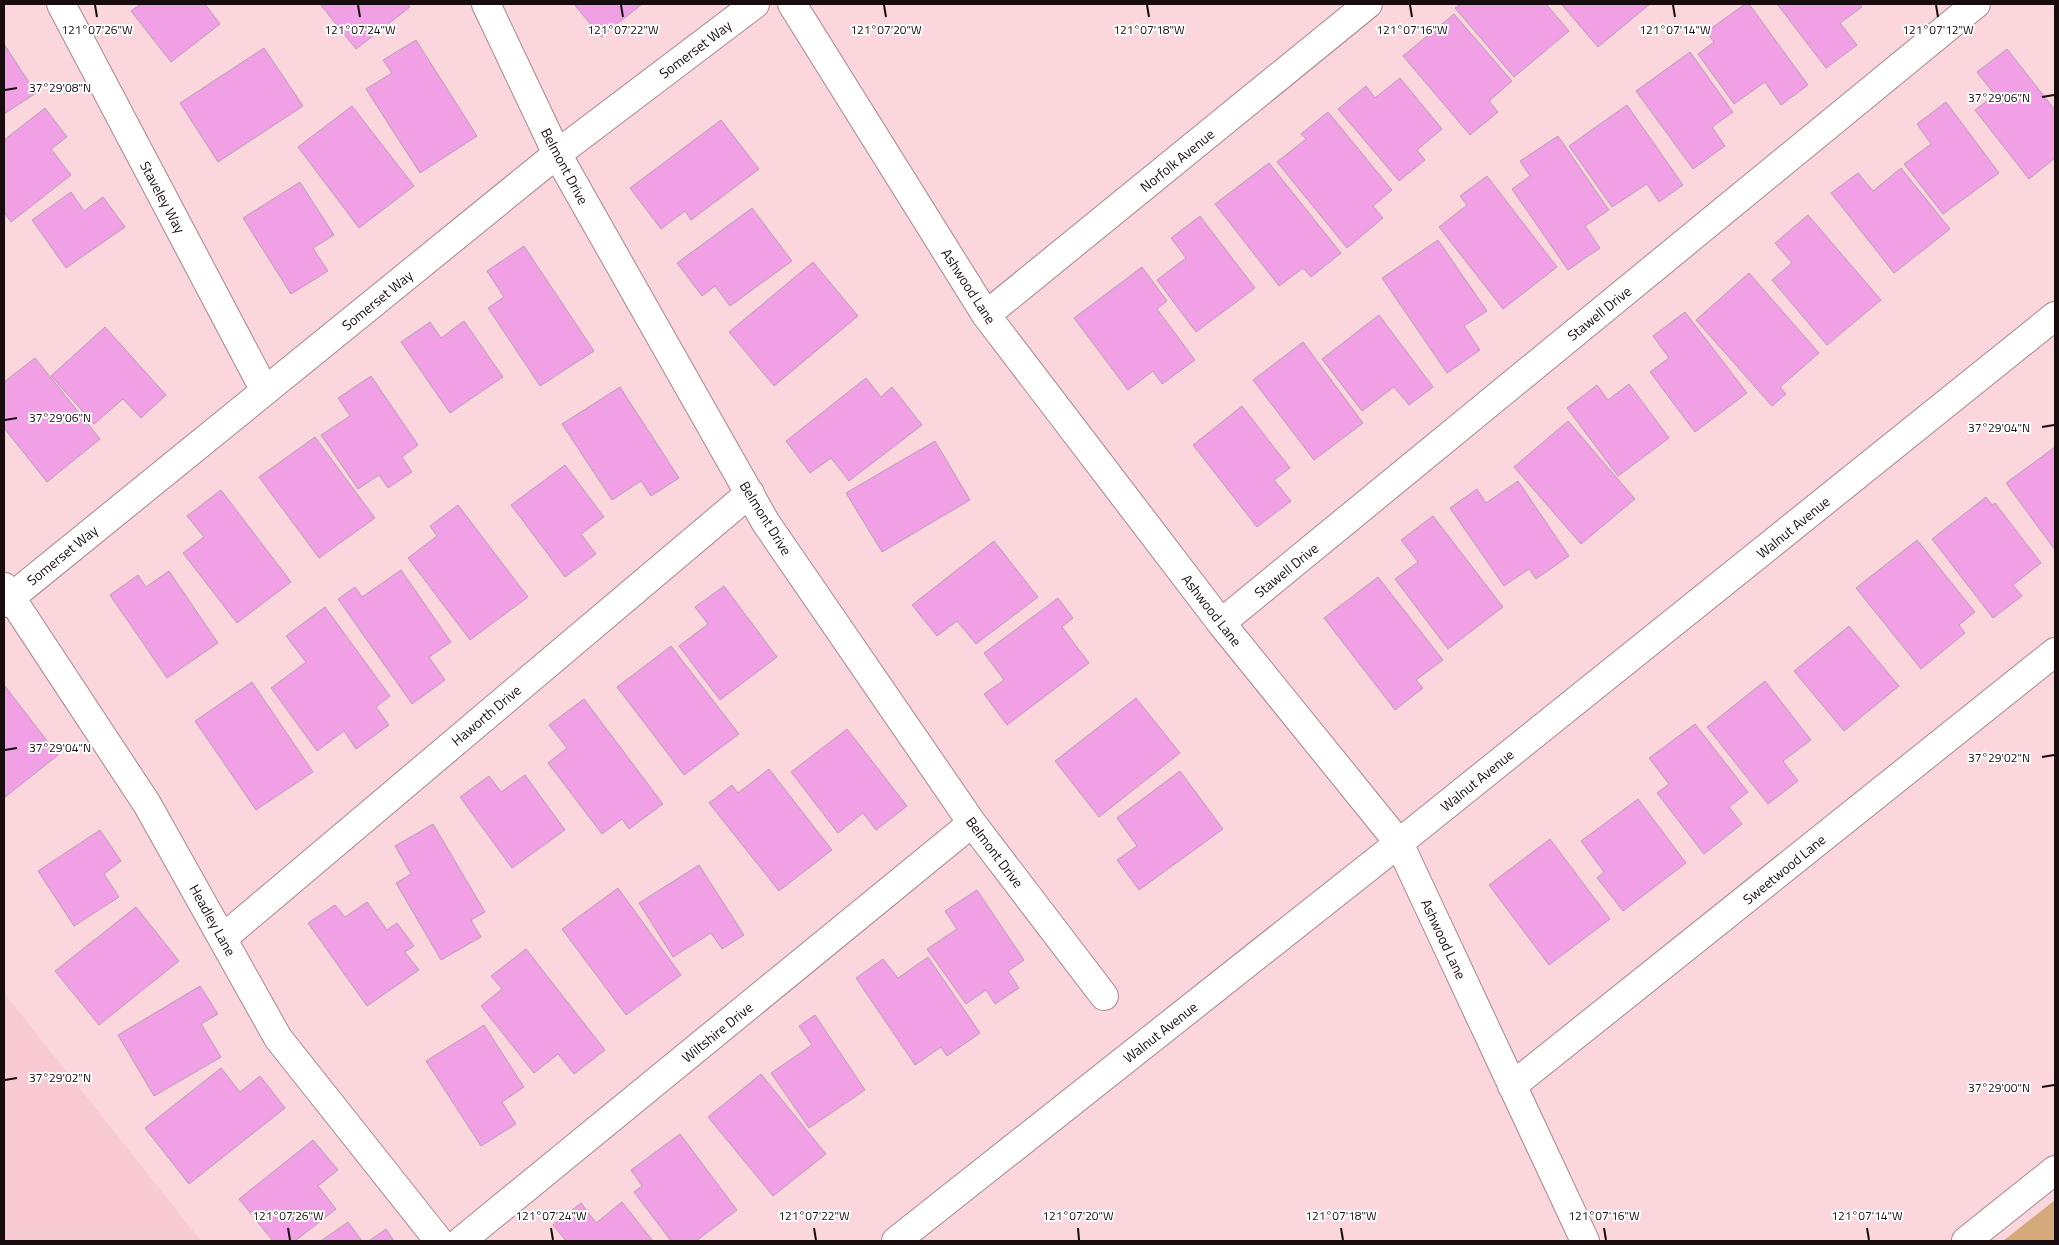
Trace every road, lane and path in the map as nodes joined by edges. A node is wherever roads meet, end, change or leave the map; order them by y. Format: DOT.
graph roads {
  1 [pos="61,4"];
  2 [pos="486,4"];
  3 [pos="755,4"];
  4 [pos="792,4"];
  5 [pos="1368,4"];
  6 [pos="1976,4"];
  7 [pos="557,154"];
  8 [pos="986,315"];
  9 [pos="2055,316"];
  10 [pos="265,391"];
  11 [pos="750,493"];
  12 [pos="6,595"];
  13 [pos="1221,623"];
  14 [pos="2055,652"];
  15 [pos="972,823"];
  16 [pos="1399,843"];
  17 [pos="223,938"];
  18 [pos="1104,996"];
  19 [pos="1512,1086"];
  20 [pos="2055,1170"];
  21 [pos="439,1241"];
  22 [pos="461,1241"];
  23 [pos="896,1241"];
  24 [pos="1585,1241"];
  25 [pos="1966,1241"];
  1 -- 10 [label="street, Staveley Way"];
  2 -- 7 [label="street, Belmont Drive"];
  3 -- 7 [label="street, Somerset Way"];
  4 -- 8 [label="street, Ashwood Lane"];
  5 -- 8 [label="street, Norfolk Avenue"];
  6 -- 13 [label="street, Stawell Drive"];
  7 -- 10 [label="street, Somerset Way"];
  7 -- 11 [label="street, Belmont Drive"];
  8 -- 13 [label="street, Ashwood Lane"];
  9 -- 16 [label="street, Walnut Avenue"];
  10 -- 12 [label="street, Somerset Way"];
  11 -- 15 [label="street, Belmont Drive"];
  11 -- 17 [label="street, Haworth Drive"];
  12 -- 17 [label="street, Headley Lane"];
  13 -- 16 [label="street, Ashwood Lane"];
  14 -- 19 [label="street, Sweetwood Lane"];
  15 -- 18 [label="street, Belmont Drive"];
  15 -- 22 [label="street, Wiltshire Drive"];
  16 -- 19 [label="street, Ashwood Lane"];
  16 -- 23 [label="street, Walnut Avenue"];
  17 -- 21 [label="street, Headley Lane"];
  19 -- 24 [label="street, Ashwood Lane"];
  20 -- 25 [label="street"];
}
